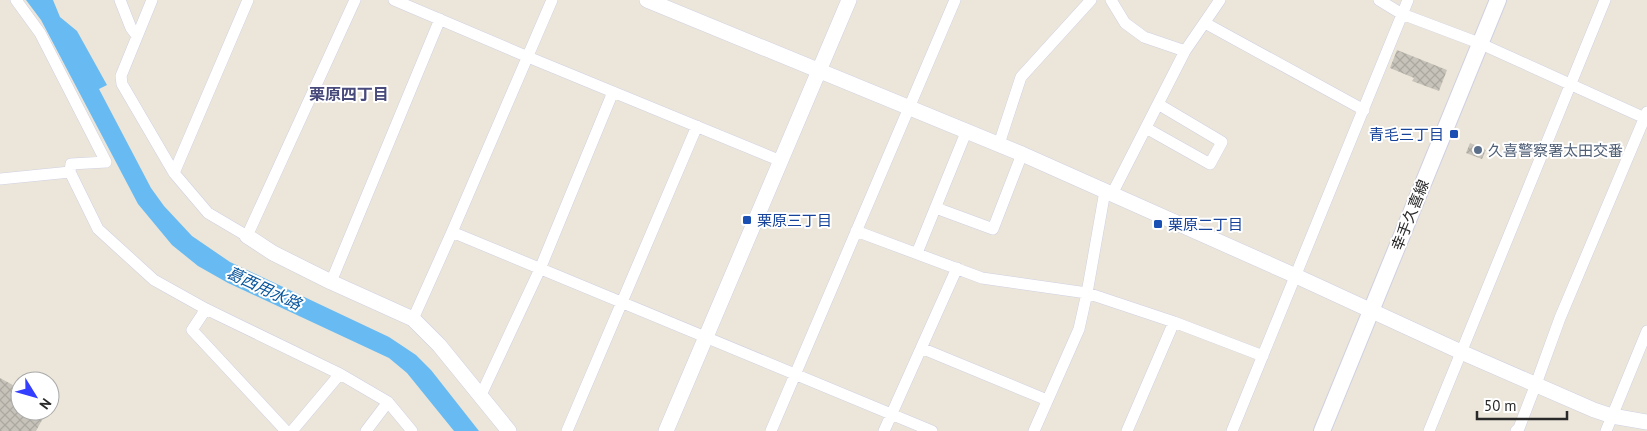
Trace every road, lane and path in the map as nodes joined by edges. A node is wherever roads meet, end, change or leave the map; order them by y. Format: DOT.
graph roads {
  1 [pos="16,0"];
  2 [pos="120,0"];
  3 [pos="152,0"];
  4 [pos="248,0"];
  5 [pos="354,0"];
  6 [pos="394,0"];
  7 [pos="552,0"];
  8 [pos="647,0"];
  9 [pos="849,0"];
  10 [pos="955,0"];
  11 [pos="1091,0"];
  12 [pos="1111,0"];
  13 [pos="1220,0"];
  14 [pos="1379,0"];
  15 [pos="1408,0"];
  16 [pos="1498,0"];
  17 [pos="1605,0"];
  18 [pos="1402,14"];
  19 [pos="440,19"];
  20 [pos="1205,23"];
  21 [pos="137,36"];
  22 [pos="1479,44"];
  23 [pos="1185,51"];
  24 [pos="528,57"];
  25 [pos="820,71"];
  26 [pos="1570,84"];
  27 [pos="613,92"];
  28 [pos="1158,104"];
  29 [pos="909,106"];
  30 [pos="1364,110"];
  31 [pos="1646,116"];
  32 [pos="697,126"];
  33 [pos="1146,128"];
  34 [pos="967,130"];
  35 [pos="999,144"];
  36 [pos="1022,154"];
  37 [pos="781,161"];
  38 [pos="70,172"];
  39 [pos="174,174"];
  40 [pos="0,178"];
  41 [pos="1108,193"];
  42 [pos="936,208"];
  43 [pos="856,231"];
  44 [pos="452,232"];
  45 [pos="247,236"];
  46 [pos="916,254"];
  47 [pos="957,268"];
  48 [pos="540,269"];
  49 [pos="1296,276"];
  50 [pos="330,282"];
  51 [pos="1087,293"];
  52 [pos="622,302"];
  53 [pos="206,309"];
  54 [pos="1371,310"];
  55 [pos="413,318"];
  56 [pos="1174,322"];
  57 [pos="1647,331"];
  58 [pos="706,337"];
  59 [pos="921,348"];
  60 [pos="1461,352"];
  61 [pos="1263,356"];
  62 [pos="795,373"];
  63 [pos="340,374"];
  64 [pos="1536,384"];
  65 [pos="481,395"];
  66 [pos="1047,400"];
  67 [pos="388,402"];
  68 [pos="892,414"];
  69 [pos="1612,416"];
  70 [pos="1647,422"];
  71 [pos="286,431"];
  72 [pos="292,431"];
  73 [pos="366,431"];
  74 [pos="412,431"];
  75 [pos="509,431"];
  76 [pos="567,431"];
  77 [pos="666,431"];
  78 [pos="771,431"];
  79 [pos="884,431"];
  80 [pos="932,431"];
  81 [pos="1034,431"];
  82 [pos="1127,431"];
  83 [pos="1232,431"];
  84 [pos="1322,431"];
  85 [pos="1429,431"];
  86 [pos="1516,431"];
  87 [pos="1606,431"];
  1 -- 38 [label="street"];
  2 -- 21 [label="street"];
  3 -- 21 [label="street"];
  4 -- 39 [label="street"];
  5 -- 45 [label="street"];
  6 -- 19 [label="street"];
  7 -- 24 [label="street"];
  8 -- 25 [label="street"];
  9 -- 25 [label="street"];
  10 -- 29 [label="street"];
  11 -- 35 [label="street"];
  12 -- 23 [label="street"];
  13 -- 20 [label="street"];
  14 -- 18 [label="street"];
  15 -- 18 [label="street"];
  16 -- 22 [label="main road, 幸手久喜線"];
  17 -- 26 [label="street"];
  18 -- 22 [label="street"];
  18 -- 30 [label="street"];
  19 -- 24 [label="street"];
  19 -- 50 [label="street"];
  20 -- 23 [label="street"];
  20 -- 30 [label="street"];
  21 -- 39 [label="street"];
  22 -- 26 [label="street"];
  22 -- 54 [label="main road, 幸手久喜線"];
  23 -- 28 [label="street"];
  24 -- 27 [label="street"];
  24 -- 44 [label="street"];
  25 -- 29 [label="street"];
  25 -- 37 [label="street"];
  26 -- 31 [label="street"];
  26 -- 60 [label="street"];
  27 -- 32 [label="street"];
  27 -- 48 [label="street"];
  28 -- 33 [label="street"];
  28 -- 33 [label="street"];
  29 -- 34 [label="street"];
  29 -- 43 [label="street"];
  30 -- 49 [label="street"];
  31 -- 64 [label="street"];
  32 -- 37 [label="street"];
  32 -- 52 [label="street"];
  33 -- 41 [label="street"];
  34 -- 35 [label="street"];
  34 -- 42 [label="street"];
  35 -- 36 [label="street"];
  36 -- 41 [label="street"];
  36 -- 42 [label="street"];
  37 -- 58 [label="street"];
  38 -- 40 [label="street"];
  38 -- 53 [label="street"];
  39 -- 45 [label="street"];
  41 -- 49 [label="street"];
  41 -- 51 [label="street"];
  42 -- 46 [label="street"];
  43 -- 46 [label="street"];
  43 -- 62 [label="street"];
  44 -- 48 [label="street"];
  44 -- 55 [label="street"];
  45 -- 50 [label="street"];
  46 -- 47 [label="street"];
  47 -- 51 [label="street"];
  47 -- 59 [label="street"];
  48 -- 52 [label="street"];
  48 -- 65 [label="street"];
  49 -- 54 [label="street"];
  49 -- 61 [label="street"];
  50 -- 55 [label="street"];
  51 -- 56 [label="street"];
  51 -- 66 [label="street"];
  52 -- 58 [label="street"];
  52 -- 76 [label="street"];
  53 -- 63 [label="street"];
  53 -- 71 [label="street"];
  54 -- 60 [label="street"];
  54 -- 84 [label="main road, 幸手久喜線"];
  55 -- 65 [label="street"];
  56 -- 61 [label="street"];
  56 -- 82 [label="street"];
  57 -- 69 [label="street"];
  58 -- 62 [label="street"];
  58 -- 77 [label="street"];
  59 -- 66 [label="street"];
  59 -- 68 [label="street"];
  60 -- 64 [label="street"];
  60 -- 85 [label="street"];
  61 -- 83 [label="street"];
  62 -- 68 [label="street"];
  62 -- 78 [label="street"];
  63 -- 67 [label="street"];
  63 -- 72 [label="street"];
  64 -- 69 [label="street"];
  64 -- 86 [label="street"];
  65 -- 75 [label="street"];
  66 -- 81 [label="street"];
  67 -- 73 [label="street"];
  67 -- 74 [label="street"];
  68 -- 79 [label="street"];
  68 -- 80 [label="street"];
  69 -- 70 [label="street"];
  69 -- 87 [label="street"];
}
